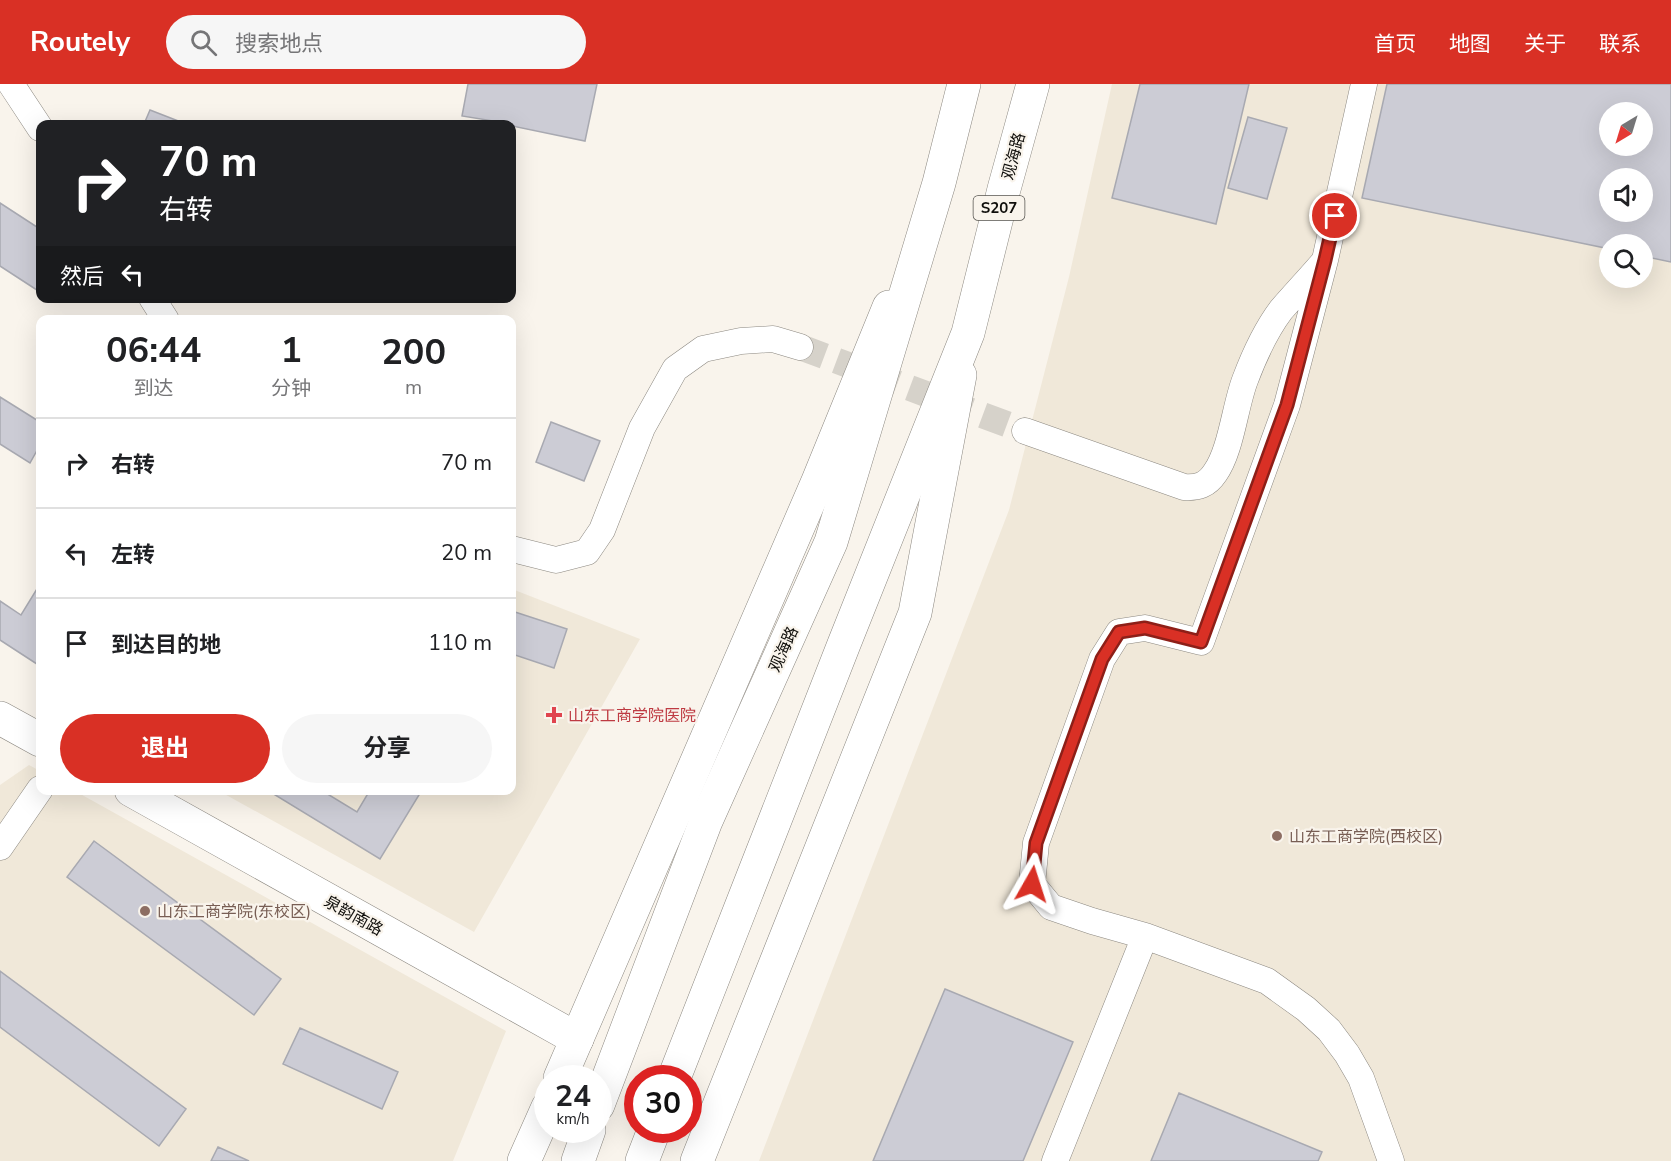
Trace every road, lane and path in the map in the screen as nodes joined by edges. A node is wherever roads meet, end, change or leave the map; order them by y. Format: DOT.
graph roads {
  1 [pos="12,84"];
  2 [pos="964,84"];
  3 [pos="1033,84"];
  4 [pos="1364,84"];
  5 [pos="36,122"];
  6 [pos="939,183"];
  7 [pos="1325,260"];
  8 [pos="968,333"];
  9 [pos="800,347"];
  10 [pos="1025,431"];
  11 [pos="516,550"];
  12 [pos="0,718"];
  13 [pos="36,738"];
  14 [pos="36,795"];
  15 [pos="140,795"];
  16 [pos="0,847"];
  17 [pos="1145,936"];
  18 [pos="577,1039"];
  19 [pos="566,1065"];
  20 [pos="679,1065"];
  21 [pos="612,1068"];
  22 [pos="534,1138"];
  23 [pos="585,1143"];
  24 [pos="649,1143"];
  25 [pos="524,1161"];
  26 [pos="578,1161"];
  27 [pos="642,1161"];
  28 [pos="697,1161"];
  29 [pos="1055,1161"];
  30 [pos="1391,1161"];
  1 -- 5 [label="street"];
  2 -- 6 [label="main road, 观海路"];
  3 -- 8 [label="main road, 观海路 / S207"];
  4 -- 7 [label="street"];
  6 -- 18 [label="main road, 观海路"];
  6 -- 21 [label="main road, 观海路"];
  7 -- 10 [label="street"];
  7 -- 17 [label="street"];
  8 -- 20 [label="main road, 观海路"];
  8 -- 28 [label="main road, 观海路 / S207"];
  9 -- 11 [label="street"];
  12 -- 13 [label="main road"];
  14 -- 16 [label="street"];
  15 -- 18 [label="main road, 泉韵南路"];
  17 -- 29 [label="street"];
  17 -- 30 [label="street"];
  18 -- 19 [label="main road, 观海路"];
  22 -- 25 [label="main road"];
  23 -- 26 [label="main road"];
  24 -- 27 [label="main road"];
}
